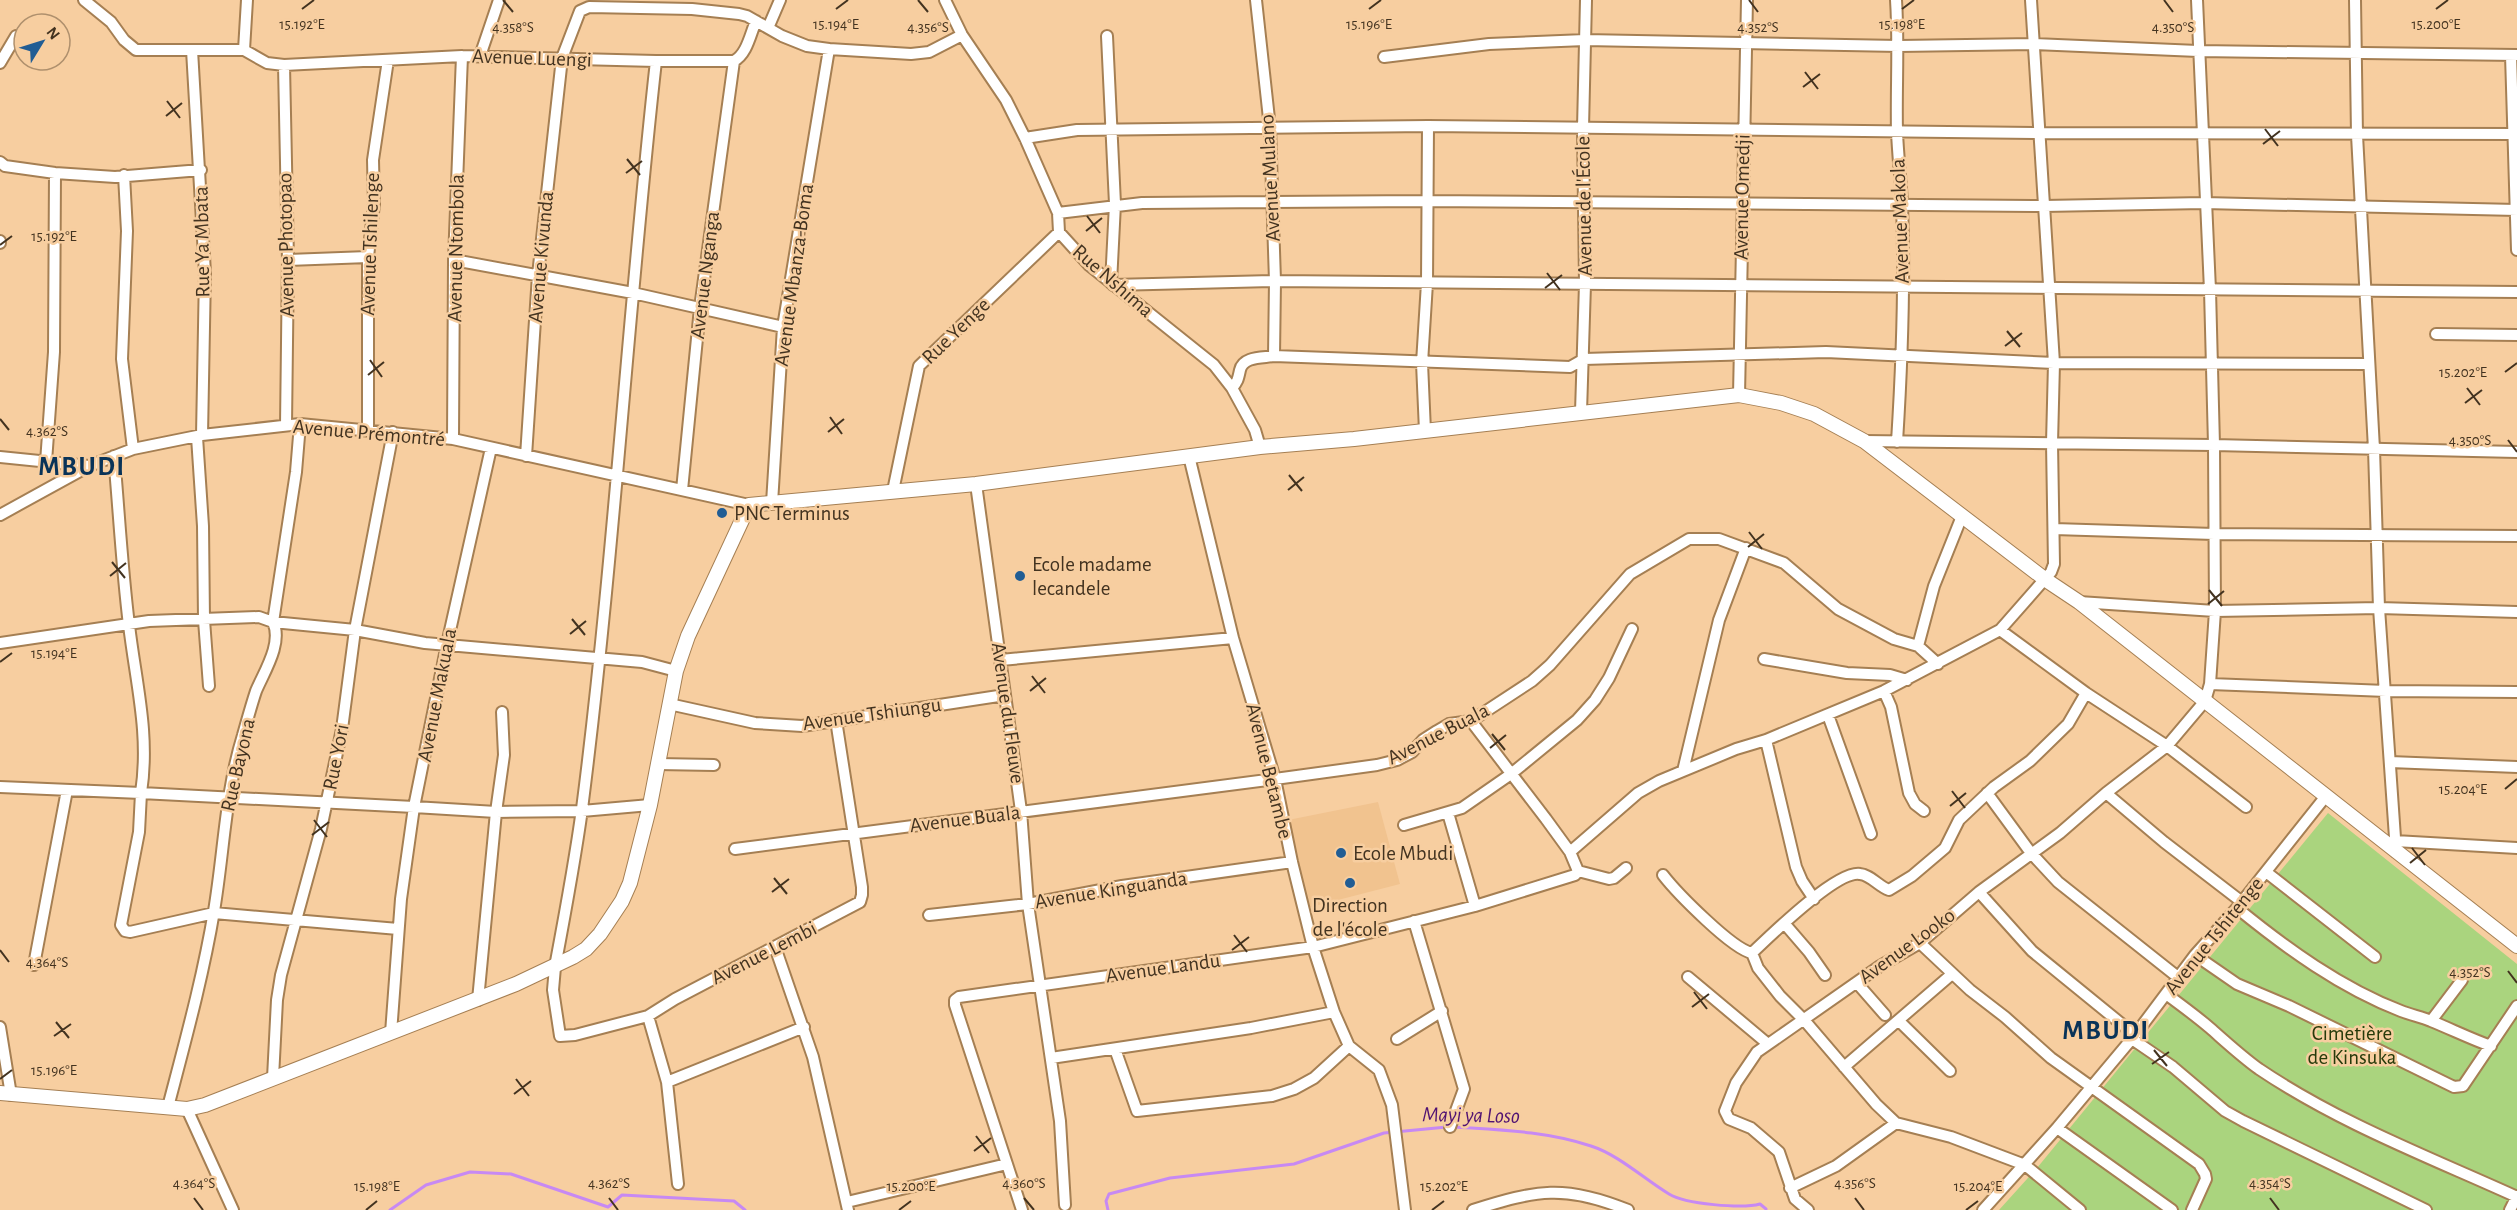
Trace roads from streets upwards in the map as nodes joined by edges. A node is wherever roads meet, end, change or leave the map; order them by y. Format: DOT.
graph roads {
  1 [pos="84,0"];
  2 [pos="247,0"];
  3 [pos="499,0"];
  4 [pos="780,0"];
  5 [pos="945,0"];
  6 [pos="1256,0"];
  7 [pos="1586,0"];
  8 [pos="1747,0"];
  9 [pos="1896,0"];
  10 [pos="2031,0"];
  11 [pos="2196,0"];
  12 [pos="2355,0"];
  13 [pos="693,4"];
  14 [pos="756,21"];
  15 [pos="768,28"];
  16 [pos="962,35"];
  17 [pos="1107,36"];
  18 [pos="1585,40"];
  19 [pos="1748,42"];
  20 [pos="12,43"];
  21 [pos="2034,44"];
  22 [pos="1899,45"];
  23 [pos="829,49"];
  24 [pos="192,50"];
  25 [pos="244,50"];
  26 [pos="2198,51"];
  27 [pos="2356,53"];
  28 [pos="2514,55"];
  29 [pos="462,56"];
  30 [pos="480,56"];
  31 [pos="1384,57"];
  32 [pos="562,58"];
  33 [pos="388,60"];
  34 [pos="734,60"];
  35 [pos="656,61"];
  36 [pos="0,63"];
  37 [pos="284,65"];
  38 [pos="1428,126"];
  39 [pos="1270,128"];
  40 [pos="1583,128"];
  41 [pos="1744,128"];
  42 [pos="1112,129"];
  43 [pos="1897,131"];
  44 [pos="2040,133"];
  45 [pos="2204,133"];
  46 [pos="2516,134"];
  47 [pos="2357,135"];
  48 [pos="1025,138"];
  49 [pos="0,162"];
  50 [pos="201,170"];
  51 [pos="55,173"];
  52 [pos="124,175"];
  53 [pos="1426,201"];
  54 [pos="1271,202"];
  55 [pos="1584,203"];
  56 [pos="1744,203"];
  57 [pos="2204,203"];
  58 [pos="1115,204"];
  59 [pos="1902,205"];
  60 [pos="2044,206"];
  61 [pos="2360,208"];
  62 [pos="2516,210"];
  63 [pos="1058,213"];
  64 [pos="1059,231"];
  65 [pos="2517,250"];
  66 [pos="368,257"];
  67 [pos="288,260"];
  68 [pos="454,260"];
  69 [pos="538,275"];
  70 [pos="1275,281"];
  71 [pos="1427,283"];
  72 [pos="1112,284"];
  73 [pos="1585,284"];
  74 [pos="1740,286"];
  75 [pos="1903,286"];
  76 [pos="2049,288"];
  77 [pos="2210,290"];
  78 [pos="2365,291"];
  79 [pos="2517,292"];
  80 [pos="633,293"];
  81 [pos="700,308"];
  82 [pos="783,327"];
  83 [pos="2436,334"];
  84 [pos="2517,335"];
  85 [pos="1741,355"];
  86 [pos="1274,356"];
  87 [pos="1902,357"];
  88 [pos="1584,359"];
  89 [pos="1422,363"];
  90 [pos="2054,363"];
  91 [pos="2369,363"];
  92 [pos="2211,365"];
  93 [pos="1232,387"];
  94 [pos="1739,395"];
  95 [pos="1581,412"];
  96 [pos="300,424"];
  97 [pos="286,425"];
  98 [pos="368,430"];
  99 [pos="1425,431"];
  100 [pos="393,432"];
  101 [pos="200,436"];
  102 [pos="453,440"];
  103 [pos="1864,441"];
  104 [pos="1897,442"];
  105 [pos="2052,443"];
  106 [pos="2214,445"];
  107 [pos="1260,447"];
  108 [pos="133,448"];
  109 [pos="491,448"];
  110 [pos="2374,449"];
  111 [pos="2517,452"];
  112 [pos="114,456"];
  113 [pos="526,456"];
  114 [pos="1189,456"];
  115 [pos="0,457"];
  116 [pos="46,462"];
  117 [pos="89,466"];
  118 [pos="618,476"];
  119 [pos="976,484"];
  120 [pos="682,490"];
  121 [pos="893,491"];
  122 [pos="772,503"];
  123 [pos="749,505"];
  124 [pos="0,515"];
  125 [pos="1962,516"];
  126 [pos="2054,529"];
  127 [pos="2214,534"];
  128 [pos="2376,536"];
  129 [pos="2517,536"];
  130 [pos="1746,548"];
  131 [pos="2046,580"];
  132 [pos="2079,602"];
  133 [pos="2379,608"];
  134 [pos="2215,610"];
  135 [pos="2517,612"];
  136 [pos="204,620"];
  137 [pos="273,622"];
  138 [pos="128,624"];
  139 [pos="1632,629"];
  140 [pos="356,630"];
  141 [pos="2000,630"];
  142 [pos="1233,638"];
  143 [pos="0,643"];
  144 [pos="447,644"];
  145 [pos="1918,646"];
  146 [pos="599,657"];
  147 [pos="1764,659"];
  148 [pos="1001,660"];
  149 [pos="1938,664"];
  150 [pos="676,671"];
  151 [pos="1906,680"];
  152 [pos="2210,684"];
  153 [pos="209,686"];
  154 [pos="1884,691"];
  155 [pos="2386,691"];
  156 [pos="2517,692"];
  157 [pos="2086,693"];
  158 [pos="1005,695"];
  159 [pos="2205,701"];
  160 [pos="669,704"];
  161 [pos="501,712"];
  162 [pos="1828,715"];
  163 [pos="836,720"];
  164 [pos="1471,721"];
  165 [pos="1766,740"];
  166 [pos="2167,746"];
  167 [pos="2390,762"];
  168 [pos="658,764"];
  169 [pos="714,765"];
  170 [pos="2517,767"];
  171 [pos="1683,771"];
  172 [pos="1511,774"];
  173 [pos="1275,779"];
  174 [pos="0,787"];
  175 [pos="67,790"];
  176 [pos="141,793"];
  177 [pos="1987,793"];
  178 [pos="2106,793"];
  179 [pos="228,796"];
  180 [pos="2326,796"];
  181 [pos="326,803"];
  182 [pos="650,805"];
  183 [pos="414,807"];
  184 [pos="2246,807"];
  185 [pos="582,811"];
  186 [pos="1021,811"];
  187 [pos="1924,811"];
  188 [pos="496,812"];
  189 [pos="1448,813"];
  190 [pos="1404,825"];
  191 [pos="853,833"];
  192 [pos="1871,834"];
  193 [pos="2396,846"];
  194 [pos="2517,848"];
  195 [pos="735,849"];
  196 [pos="1570,852"];
  197 [pos="2031,853"];
  198 [pos="1292,862"];
  199 [pos="1626,868"];
  200 [pos="1578,871"];
  201 [pos="2266,872"];
  202 [pos="1663,875"];
  203 [pos="1979,892"];
  204 [pos="1814,899"];
  205 [pos="1028,904"];
  206 [pos="2239,905"];
  207 [pos="1475,906"];
  208 [pos="214,913"];
  209 [pos="929,915"];
  210 [pos="296,920"];
  211 [pos="1414,921"];
  212 [pos="1784,923"];
  213 [pos="398,929"];
  214 [pos="1920,943"];
  215 [pos="2517,946"];
  216 [pos="776,947"];
  217 [pos="1313,947"];
  218 [pos="1752,953"];
  219 [pos="2195,956"];
  220 [pos="2375,957"];
  221 [pos="34,966"];
  222 [pos="555,967"];
  223 [pos="1952,974"];
  224 [pos="1825,975"];
  225 [pos="1688,977"];
  226 [pos="2179,978"];
  227 [pos="2462,980"];
  228 [pos="1857,983"];
  229 [pos="1040,986"];
  230 [pos="2166,994"];
  231 [pos="478,1000"];
  232 [pos="2517,1006"];
  233 [pos="1442,1011"];
  234 [pos="1334,1012"];
  235 [pos="1885,1015"];
  236 [pos="648,1016"];
  237 [pos="1805,1021"];
  238 [pos="1899,1021"];
  239 [pos="2431,1021"];
  240 [pos="0,1026"];
  241 [pos="804,1027"];
  242 [pos="391,1033"];
  243 [pos="2134,1037"];
  244 [pos="1397,1039"];
  245 [pos="1768,1044"];
  246 [pos="1349,1046"];
  247 [pos="2491,1046"];
  248 [pos="1115,1049"];
  249 [pos="1051,1058"];
  250 [pos="1844,1067"];
  251 [pos="1950,1071"];
  252 [pos="273,1078"];
  253 [pos="667,1082"];
  254 [pos="2091,1087"];
  255 [pos="5,1094"];
  256 [pos="168,1107"];
  257 [pos="187,1109"];
  258 [pos="1896,1123"];
  259 [pos="1450,1126"];
  260 [pos="2057,1128"];
  261 [pos="1007,1164"];
  262 [pos="2025,1165"];
  263 [pos="678,1184"];
  264 [pos="1790,1188"];
  265 [pos="2517,1196"];
  266 [pos="1065,1205"];
  267 [pos="848,1206"];
  268 [pos="233,1210"];
  269 [pos="1022,1210"];
  270 [pos="1406,1210"];
  271 [pos="1473,1210"];
  272 [pos="1628,1210"];
  273 [pos="1808,1210"];
  274 [pos="1983,1210"];
  275 [pos="2080,1210"];
  276 [pos="2172,1210"];
  277 [pos="2192,1210"];
  278 [pos="2426,1210"];
  279 [pos="2510,1210"];
  1 -- 24 [label="street"];
  2 -- 25 [label="street"];
  3 -- 30 [label="street"];
  4 -- 15 [label="street"];
  5 -- 16 [label="street, Rue Nshima"];
  6 -- 39 [label="street, Avenue Mulano"];
  7 -- 18 [label="street, Avenue de l'École"];
  8 -- 19 [label="street, Avenue Omedji"];
  9 -- 22 [label="street, Avenue Makola"];
  10 -- 21 [label="street"];
  11 -- 26 [label="street"];
  12 -- 27 [label="street"];
  13 -- 14 [label="street"];
  13 -- 32 [label="street, Avenue Kivunda"];
  14 -- 15 [label="street"];
  14 -- 34 [label="street"];
  15 -- 23 [label="street"];
  16 -- 23 [label="street"];
  16 -- 48 [label="street, Rue Nshima"];
  17 -- 42 [label="street"];
  18 -- 19 [label="street"];
  18 -- 31 [label="street"];
  18 -- 40 [label="street, Avenue de l'École"];
  19 -- 22 [label="street"];
  19 -- 41 [label="street, Avenue Omedji"];
  20 -- 36 [label="street"];
  21 -- 22 [label="street"];
  21 -- 26 [label="street"];
  21 -- 44 [label="street"];
  22 -- 43 [label="street, Avenue Makola"];
  23 -- 82 [label="street, Avenue Mbanza-Boma"];
  24 -- 25 [label="street"];
  24 -- 50 [label="street, Rue Ya Mbata"];
  25 -- 37 [label="street, Avenue Luengi"];
  26 -- 27 [label="street"];
  26 -- 45 [label="street"];
  27 -- 28 [label="street"];
  27 -- 47 [label="street"];
  28 -- 46 [label="street"];
  29 -- 30 [label="street, Avenue Luengi"];
  29 -- 33 [label="street, Avenue Luengi"];
  29 -- 68 [label="street, Avenue Ntombola"];
  30 -- 32 [label="street, Avenue Luengi"];
  32 -- 35 [label="street, Avenue Luengi"];
  32 -- 69 [label="street, Avenue Kivunda"];
  33 -- 37 [label="street, Avenue Luengi"];
  33 -- 66 [label="street, Avenue Tshilenge"];
  34 -- 35 [label="street, Avenue Luengi"];
  34 -- 81 [label="street, Avenue Nganga"];
  35 -- 80 [label="street"];
  37 -- 67 [label="street, Avenue Photopao"];
  38 -- 39 [label="street"];
  38 -- 40 [label="street"];
  38 -- 53 [label="street"];
  39 -- 42 [label="street"];
  39 -- 54 [label="street, Avenue Mulano"];
  40 -- 41 [label="street"];
  40 -- 55 [label="street, Avenue de l'École"];
  41 -- 43 [label="street"];
  41 -- 56 [label="street, Avenue Omedji"];
  42 -- 48 [label="street"];
  42 -- 58 [label="street"];
  43 -- 44 [label="street"];
  43 -- 59 [label="street, Avenue Makola"];
  44 -- 45 [label="street"];
  44 -- 60 [label="street"];
  45 -- 47 [label="street"];
  45 -- 57 [label="street"];
  46 -- 47 [label="street"];
  46 -- 62 [label="street"];
  47 -- 61 [label="street"];
  48 -- 63 [label="street, Rue Nshima"];
  49 -- 51 [label="street"];
  50 -- 52 [label="street"];
  50 -- 101 [label="street, Rue Ya Mbata"];
  51 -- 52 [label="street"];
  51 -- 116 [label="street"];
  52 -- 108 [label="street"];
  53 -- 54 [label="street"];
  53 -- 55 [label="street"];
  53 -- 71 [label="street"];
  54 -- 58 [label="street"];
  54 -- 70 [label="street, Avenue Mulano"];
  55 -- 56 [label="street"];
  55 -- 73 [label="street, Avenue de l'École"];
  56 -- 59 [label="street"];
  56 -- 74 [label="street, Avenue Omedji"];
  57 -- 60 [label="street"];
  57 -- 61 [label="street"];
  57 -- 77 [label="street"];
  58 -- 63 [label="street"];
  58 -- 72 [label="street"];
  59 -- 60 [label="street"];
  59 -- 75 [label="street, Avenue Makola"];
  60 -- 76 [label="street"];
  61 -- 62 [label="street"];
  61 -- 78 [label="street"];
  62 -- 65 [label="street"];
  63 -- 64 [label="street, Rue Nshima"];
  64 -- 72 [label="street, Rue Nshima"];
  64 -- 121 [label="street, Rue Yenge"];
  66 -- 67 [label="street"];
  66 -- 98 [label="street, Avenue Tshilenge"];
  67 -- 97 [label="street, Avenue Photopao"];
  68 -- 69 [label="street"];
  68 -- 102 [label="street, Avenue Ntombola"];
  69 -- 80 [label="street"];
  69 -- 113 [label="street, Avenue Kivunda"];
  70 -- 71 [label="street"];
  70 -- 72 [label="street"];
  70 -- 86 [label="street, Avenue Mulano"];
  71 -- 73 [label="street"];
  71 -- 89 [label="street"];
  72 -- 93 [label="street, Rue Nshima"];
  73 -- 74 [label="street"];
  73 -- 88 [label="street, Avenue de l'École"];
  74 -- 75 [label="street"];
  74 -- 85 [label="street, Avenue Omedji"];
  75 -- 76 [label="street"];
  75 -- 87 [label="street, Avenue Makola"];
  76 -- 77 [label="street"];
  76 -- 90 [label="street"];
  77 -- 78 [label="street"];
  77 -- 92 [label="street"];
  78 -- 79 [label="street"];
  78 -- 91 [label="street"];
  80 -- 81 [label="street"];
  80 -- 118 [label="street"];
  81 -- 82 [label="street"];
  81 -- 120 [label="street, Avenue Nganga"];
  82 -- 122 [label="street, Avenue Mbanza-Boma"];
  83 -- 84 [label="street"];
  85 -- 87 [label="street"];
  85 -- 88 [label="street"];
  85 -- 94 [label="street, Avenue Omedji"];
  86 -- 89 [label="street"];
  86 -- 93 [label="street"];
  87 -- 90 [label="street"];
  87 -- 104 [label="street, Avenue Makola"];
  88 -- 89 [label="street"];
  88 -- 95 [label="street, Avenue de l'École"];
  89 -- 99 [label="street"];
  90 -- 92 [label="street"];
  90 -- 105 [label="street"];
  91 -- 92 [label="street"];
  91 -- 110 [label="street"];
  92 -- 106 [label="street"];
  93 -- 107 [label="street, Rue Nshima"];
  94 -- 95 [label="street"];
  94 -- 103 [label="street"];
  95 -- 99 [label="street"];
  96 -- 97 [label="street, Avenue Prémontré"];
  96 -- 98 [label="street, Avenue Prémontré"];
  96 -- 137 [label="street, Rue Bayona"];
  97 -- 101 [label="street, Avenue Prémontré"];
  98 -- 100 [label="street, Avenue Prémontré"];
  99 -- 107 [label="street"];
  100 -- 102 [label="street, Avenue Prémontré"];
  100 -- 140 [label="street, Rue Yori"];
  101 -- 108 [label="street, Avenue Prémontré"];
  101 -- 136 [label="street, Rue Ya Mbata"];
  102 -- 109 [label="street, Avenue Prémontré"];
  103 -- 104 [label="street"];
  103 -- 125 [label="street"];
  104 -- 105 [label="street"];
  105 -- 106 [label="street"];
  105 -- 126 [label="street"];
  106 -- 110 [label="street"];
  106 -- 127 [label="street"];
  107 -- 114 [label="street"];
  108 -- 112 [label="street, Avenue Prémontré"];
  109 -- 113 [label="street, Avenue Prémontré"];
  109 -- 144 [label="street, Avenue Makuala"];
  110 -- 111 [label="street"];
  110 -- 128 [label="street"];
  112 -- 117 [label="street, Avenue Prémontré"];
  112 -- 138 [label="street"];
  113 -- 118 [label="street, Avenue Prémontré"];
  114 -- 119 [label="street"];
  114 -- 142 [label="street, Avenue Betambe"];
  115 -- 116 [label="street"];
  116 -- 117 [label="street"];
  117 -- 124 [label="street, Avenue Prémontré"];
  118 -- 120 [label="street, Avenue Prémontré"];
  118 -- 146 [label="street"];
  119 -- 121 [label="street"];
  119 -- 148 [label="street, Avenue du Fleuve"];
  120 -- 123 [label="street, Avenue Prémontré"];
  121 -- 122 [label="street"];
  122 -- 123 [label="street"];
  123 -- 150 [label="street"];
  125 -- 131 [label="street"];
  125 -- 145 [label="street"];
  126 -- 127 [label="street"];
  126 -- 131 [label="street"];
  127 -- 128 [label="street"];
  127 -- 134 [label="street"];
  128 -- 129 [label="street"];
  128 -- 133 [label="street"];
  130 -- 145 [label="street, Avenue Buala"];
  130 -- 164 [label="street, Avenue Buala"];
  130 -- 171 [label="street"];
  131 -- 132 [label="street"];
  131 -- 141 [label="street"];
  132 -- 134 [label="street"];
  132 -- 159 [label="street"];
  133 -- 134 [label="street"];
  133 -- 135 [label="street"];
  133 -- 155 [label="street"];
  134 -- 152 [label="street"];
  136 -- 137 [label="street"];
  136 -- 138 [label="street"];
  136 -- 153 [label="street, Rue Ya Mbata"];
  137 -- 140 [label="street"];
  137 -- 179 [label="street, Rue Bayona"];
  138 -- 143 [label="street"];
  138 -- 176 [label="street"];
  139 -- 172 [label="street"];
  140 -- 144 [label="street"];
  140 -- 181 [label="street, Rue Yori"];
  141 -- 149 [label="street"];
  141 -- 157 [label="street"];
  142 -- 148 [label="street"];
  142 -- 173 [label="street, Avenue Betambe"];
  144 -- 146 [label="street"];
  144 -- 183 [label="street, Avenue Makuala"];
  145 -- 149 [label="street, Avenue Buala"];
  146 -- 150 [label="street"];
  146 -- 185 [label="street"];
  147 -- 151 [label="street"];
  148 -- 158 [label="street, Avenue du Fleuve"];
  149 -- 151 [label="street"];
  150 -- 160 [label="street"];
  151 -- 154 [label="street"];
  152 -- 155 [label="street"];
  152 -- 159 [label="street"];
  154 -- 162 [label="street"];
  154 -- 187 [label="street"];
  155 -- 156 [label="street"];
  155 -- 167 [label="street"];
  157 -- 166 [label="street"];
  157 -- 177 [label="street"];
  158 -- 163 [label="street, Avenue Tshiungu"];
  158 -- 186 [label="street, Avenue du Fleuve"];
  159 -- 166 [label="street, Avenue Looko"];
  159 -- 180 [label="street"];
  160 -- 163 [label="street, Avenue Tshiungu"];
  160 -- 168 [label="street"];
  161 -- 188 [label="street"];
  162 -- 165 [label="street"];
  162 -- 192 [label="street"];
  163 -- 191 [label="street, Avenue Lembi"];
  164 -- 172 [label="street"];
  164 -- 173 [label="street, Avenue Buala"];
  165 -- 171 [label="street"];
  165 -- 204 [label="street"];
  166 -- 178 [label="street, Avenue Looko"];
  166 -- 184 [label="street"];
  167 -- 170 [label="street"];
  167 -- 193 [label="street"];
  168 -- 169 [label="street"];
  168 -- 182 [label="street"];
  171 -- 196 [label="street"];
  172 -- 189 [label="street"];
  172 -- 196 [label="street"];
  173 -- 186 [label="street, Avenue Buala"];
  173 -- 198 [label="street, Avenue Betambe"];
  174 -- 175 [label="street"];
  175 -- 176 [label="street"];
  175 -- 221 [label="street"];
  176 -- 179 [label="street"];
  176 -- 208 [label="street"];
  177 -- 197 [label="street"];
  177 -- 204 [label="street"];
  178 -- 197 [label="street, Avenue Looko"];
  178 -- 206 [label="street"];
  179 -- 181 [label="street"];
  179 -- 208 [label="street, Rue Bayona"];
  180 -- 193 [label="street"];
  180 -- 201 [label="street, Avenue Tshitenge"];
  181 -- 183 [label="street"];
  181 -- 210 [label="street, Rue Yori"];
  182 -- 185 [label="street"];
  182 -- 222 [label="street"];
  183 -- 188 [label="street"];
  183 -- 213 [label="street, Avenue Makuala"];
  185 -- 188 [label="street"];
  185 -- 222 [label="street"];
  186 -- 191 [label="street, Avenue Buala"];
  186 -- 205 [label="street, Avenue du Fleuve"];
  188 -- 231 [label="street"];
  189 -- 190 [label="street"];
  189 -- 207 [label="street"];
  191 -- 195 [label="street, Avenue Buala"];
  191 -- 216 [label="street, Avenue Lembi"];
  193 -- 194 [label="street"];
  193 -- 215 [label="street"];
  196 -- 200 [label="street"];
  197 -- 203 [label="street, Avenue Looko"];
  197 -- 226 [label="street"];
  198 -- 205 [label="street, Avenue Kinguanda"];
  198 -- 217 [label="street, Avenue Betambe"];
  199 -- 200 [label="street"];
  200 -- 207 [label="street, Avenue Landu"];
  201 -- 206 [label="street, Avenue Tshitenge"];
  201 -- 220 [label="street"];
  202 -- 218 [label="street"];
  203 -- 214 [label="street, Avenue Looko"];
  203 -- 243 [label="street"];
  204 -- 212 [label="street"];
  205 -- 209 [label="street, Avenue Kinguanda"];
  205 -- 229 [label="street, Avenue du Fleuve"];
  206 -- 219 [label="street, Avenue Tshitenge"];
  206 -- 239 [label="street"];
  207 -- 211 [label="street, Avenue Landu"];
  208 -- 210 [label="street"];
  208 -- 256 [label="street, Rue Bayona"];
  210 -- 213 [label="street"];
  210 -- 252 [label="street, Rue Yori"];
  211 -- 217 [label="street, Avenue Landu"];
  211 -- 233 [label="street"];
  212 -- 218 [label="street"];
  212 -- 224 [label="street"];
  213 -- 242 [label="street, Avenue Makuala"];
  214 -- 223 [label="street"];
  214 -- 228 [label="street, Avenue Looko"];
  216 -- 236 [label="street, Avenue Lembi"];
  216 -- 241 [label="street"];
  217 -- 229 [label="street, Avenue Landu"];
  217 -- 234 [label="street, Avenue Betambe"];
  218 -- 237 [label="street"];
  219 -- 226 [label="street, Avenue Tshitenge"];
  219 -- 247 [label="street"];
  222 -- 231 [label="street"];
  222 -- 236 [label="street, Avenue Lembi"];
  223 -- 238 [label="street"];
  223 -- 254 [label="street"];
  225 -- 245 [label="street"];
  226 -- 230 [label="street, Avenue Tshitenge"];
  227 -- 239 [label="street"];
  228 -- 235 [label="street"];
  228 -- 237 [label="street, Avenue Looko"];
  229 -- 249 [label="street, Avenue du Fleuve"];
  229 -- 261 [label="street, Avenue Landu"];
  230 -- 243 [label="street, Avenue Tshitenge"];
  230 -- 265 [label="street"];
  231 -- 242 [label="street"];
  232 -- 247 [label="street"];
  233 -- 244 [label="street"];
  233 -- 259 [label="street"];
  234 -- 246 [label="street, Avenue Betambe"];
  234 -- 248 [label="street"];
  236 -- 253 [label="street"];
  237 -- 245 [label="street, Avenue Looko"];
  237 -- 250 [label="street"];
  238 -- 250 [label="street"];
  238 -- 251 [label="street"];
  239 -- 247 [label="street"];
  240 -- 255 [label="street"];
  241 -- 253 [label="street"];
  241 -- 267 [label="street"];
  242 -- 252 [label="street"];
  243 -- 254 [label="street, Avenue Tshitenge"];
  243 -- 278 [label="street"];
  245 -- 264 [label="street, Avenue Looko"];
  246 -- 248 [label="street"];
  246 -- 270 [label="street, Avenue Betambe"];
  248 -- 249 [label="street"];
  249 -- 266 [label="street, Avenue du Fleuve"];
  250 -- 258 [label="street"];
  252 -- 257 [label="street"];
  253 -- 263 [label="street"];
  254 -- 260 [label="street, Avenue Tshitenge"];
  254 -- 277 [label="street"];
  255 -- 256 [label="street"];
  256 -- 257 [label="street"];
  257 -- 268 [label="street"];
  258 -- 262 [label="street"];
  258 -- 264 [label="street"];
  260 -- 262 [label="street, Avenue Tshitenge"];
  260 -- 276 [label="street"];
  261 -- 267 [label="street"];
  261 -- 269 [label="street"];
  262 -- 274 [label="street, Avenue Tshitenge"];
  262 -- 275 [label="street"];
  264 -- 273 [label="street, Avenue Looko"];
  265 -- 279 [label="street"];
  271 -- 272 [label="street"];
}
